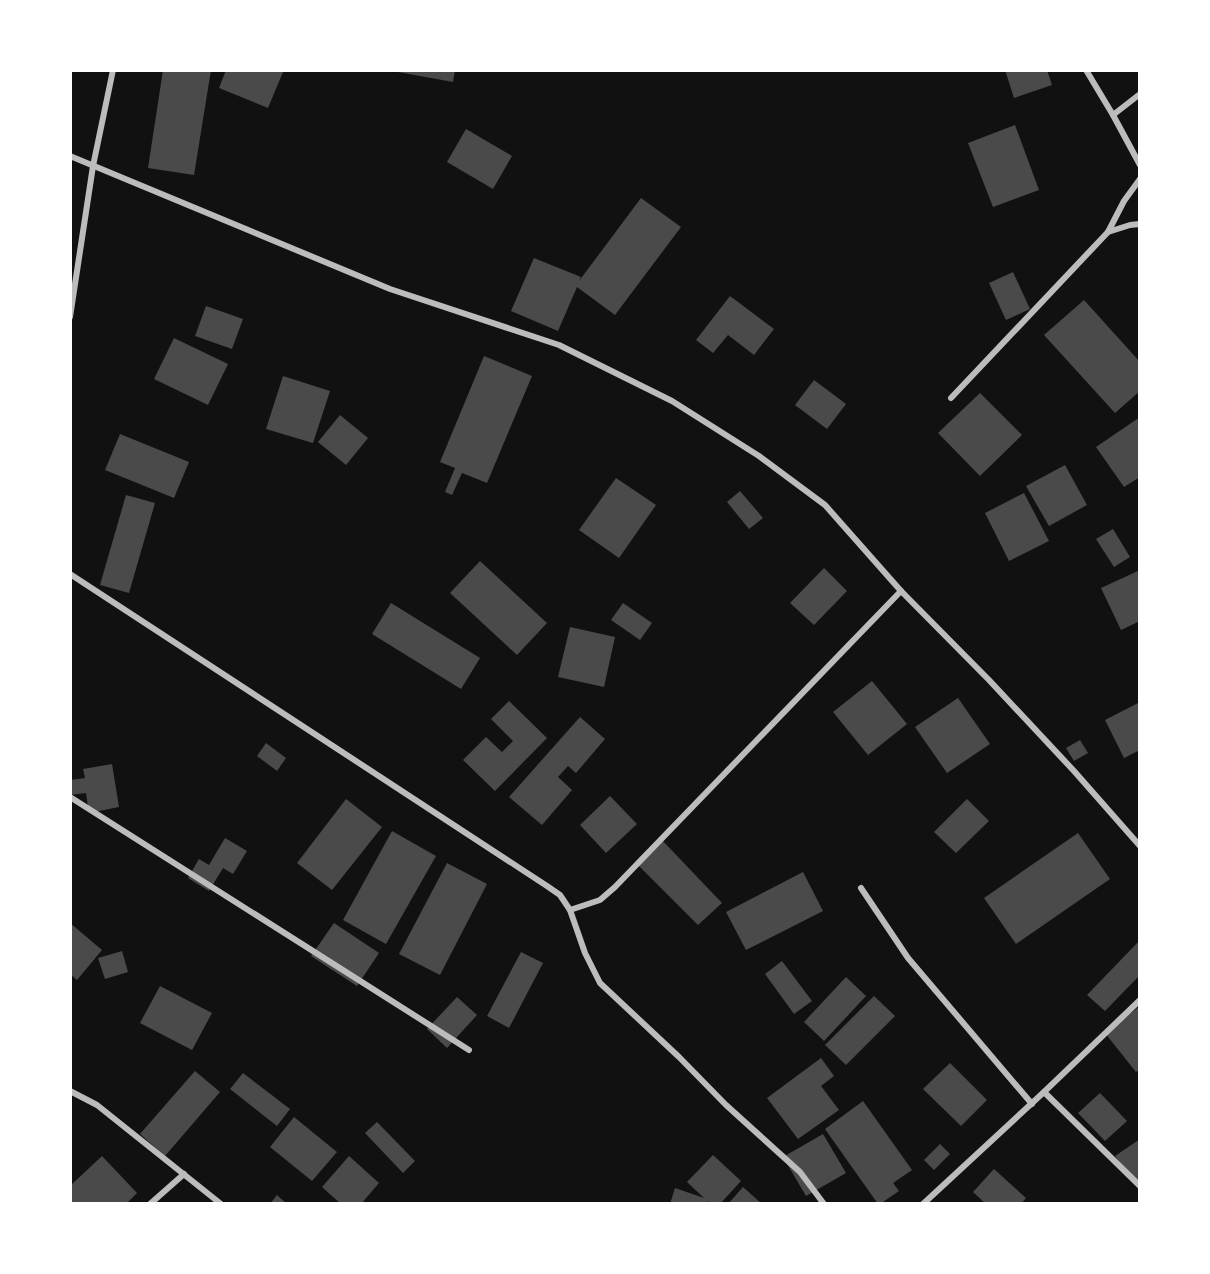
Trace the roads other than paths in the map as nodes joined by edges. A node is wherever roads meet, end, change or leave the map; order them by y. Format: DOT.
graph roads {
  1 [pos="112,70"];
  2 [pos="1086,70"];
  3 [pos="1140,94"];
  4 [pos="1113,115"];
  5 [pos="70,156"];
  6 [pos="1140,165"];
  7 [pos="93,166"];
  8 [pos="1140,179"];
  9 [pos="1140,224"];
  10 [pos="1108,232"];
  11 [pos="70,317"];
  12 [pos="951,398"];
  13 [pos="70,574"];
  14 [pos="901,591"];
  15 [pos="70,797"];
  16 [pos="1140,846"];
  17 [pos="861,888"];
  18 [pos="570,910"];
  19 [pos="1140,1000"];
  20 [pos="470,1050"];
  21 [pos="70,1091"];
  22 [pos="1044,1092"];
  23 [pos="1032,1104"];
  24 [pos="184,1174"];
  25 [pos="1140,1186"];
  26 [pos="150,1203"];
  27 [pos="221,1203"];
  28 [pos="824,1203"];
  29 [pos="923,1203"];
  1 -- 7 [label="street"];
  2 -- 4 [label="street"];
  3 -- 4 [label="street"];
  4 -- 6 [label="street"];
  5 -- 7 [label="street"];
  7 -- 11 [label="street"];
  7 -- 14 [label="street"];
  8 -- 10 [label="street"];
  9 -- 10 [label="street"];
  10 -- 12 [label="street"];
  13 -- 18 [label="street"];
  14 -- 16 [label="street"];
  14 -- 18 [label="street"];
  15 -- 20 [label="street"];
  17 -- 23 [label="street"];
  18 -- 28 [label="street"];
  19 -- 22 [label="street"];
  21 -- 24 [label="street"];
  22 -- 23 [label="street"];
  22 -- 25 [label="street"];
  23 -- 29 [label="street"];
  24 -- 26 [label="street"];
  24 -- 27 [label="street"];
}
